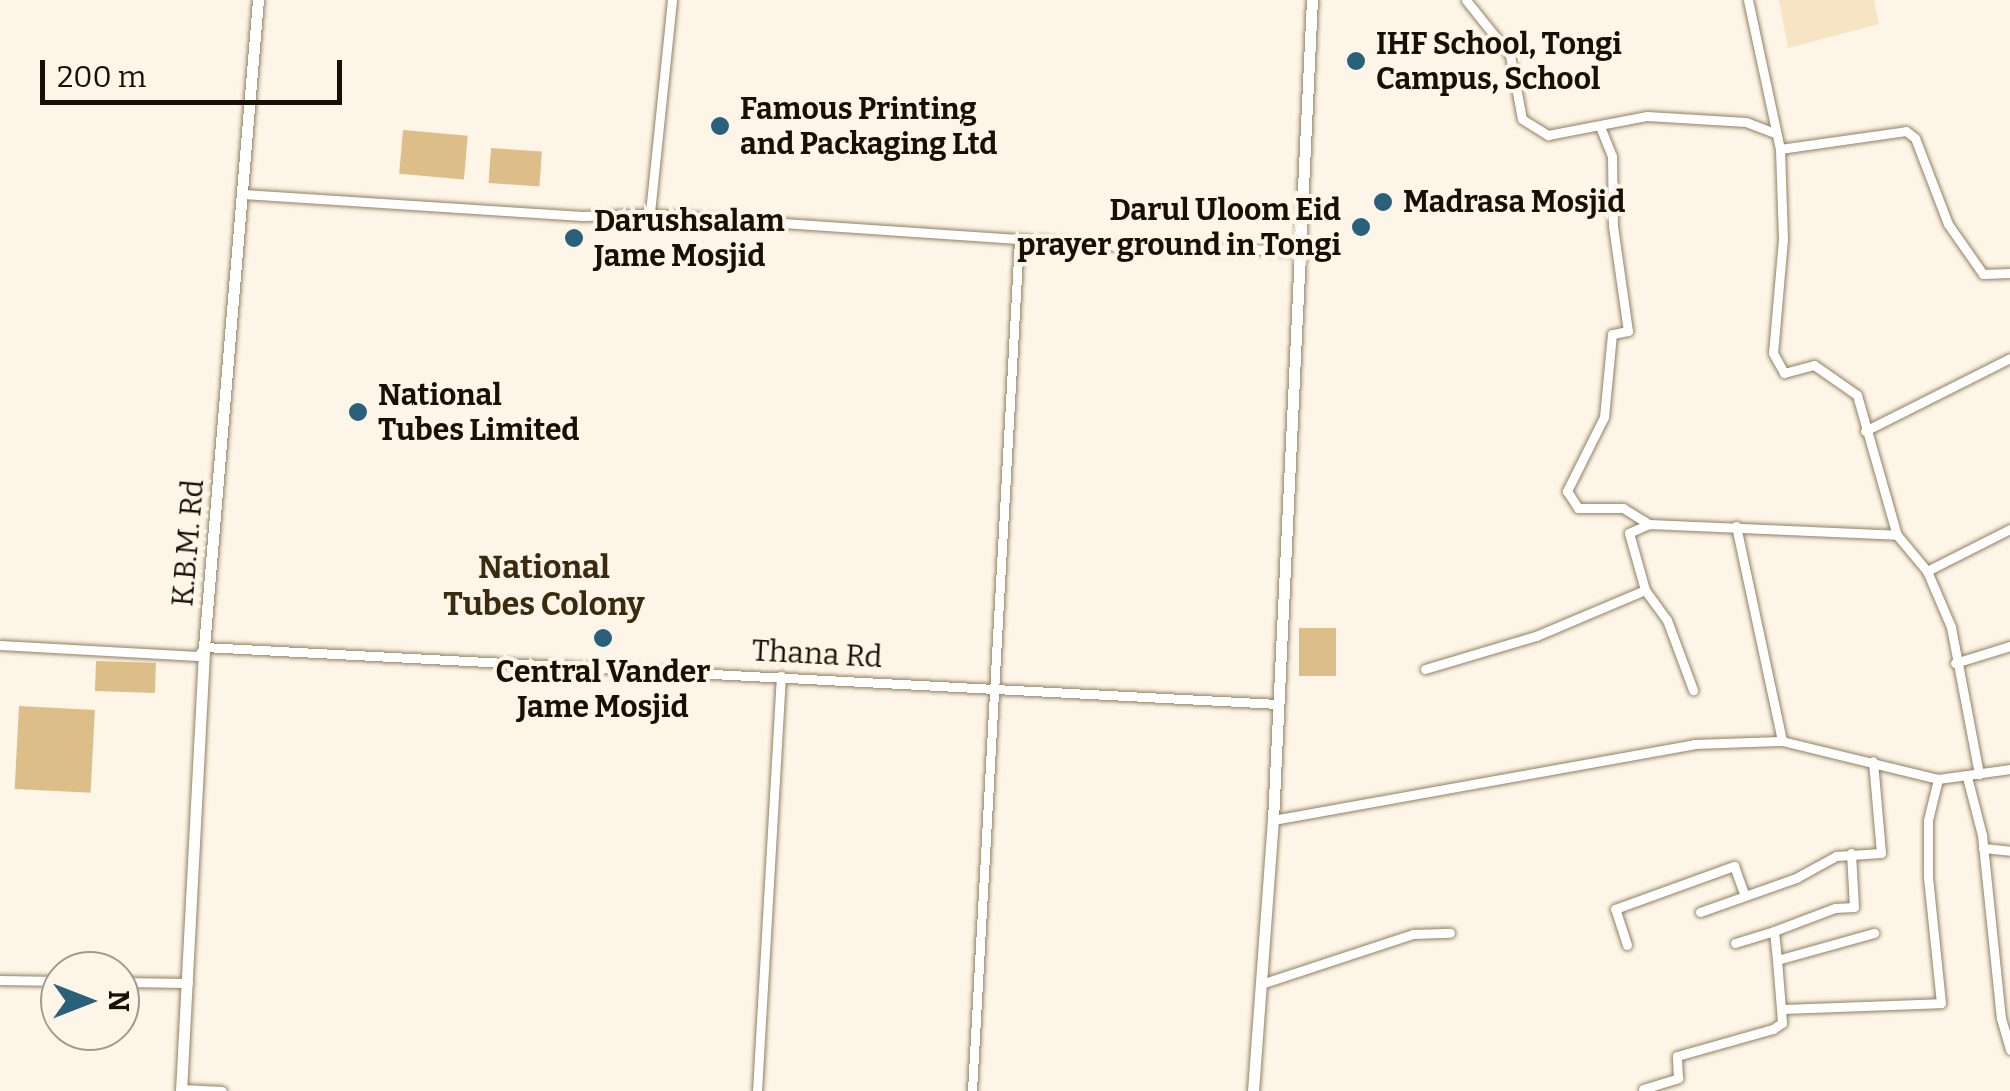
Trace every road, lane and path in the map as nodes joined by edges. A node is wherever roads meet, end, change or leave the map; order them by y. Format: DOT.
graph roads {
  1 [pos="258,0"];
  2 [pos="672,0"];
  3 [pos="1312,0"];
  4 [pos="1466,0"];
  5 [pos="1748,0"];
  6 [pos="1601,130"];
  7 [pos="1776,133"];
  8 [pos="1780,149"];
  9 [pos="243,194"];
  10 [pos="650,214"];
  11 [pos="1019,239"];
  12 [pos="1300,251"];
  13 [pos="2010,273"];
  14 [pos="2010,358"];
  15 [pos="1865,431"];
  16 [pos="1649,524"];
  17 [pos="1736,526"];
  18 [pos="2010,529"];
  19 [pos="1897,535"];
  20 [pos="1927,571"];
  21 [pos="1645,590"];
  22 [pos="0,645"];
  23 [pos="204,646"];
  24 [pos="2010,646"];
  25 [pos="1955,663"];
  26 [pos="1424,669"];
  27 [pos="782,676"];
  28 [pos="994,688"];
  29 [pos="1693,690"];
  30 [pos="1278,704"];
  31 [pos="1782,740"];
  32 [pos="1874,762"];
  33 [pos="2010,770"];
  34 [pos="1979,774"];
  35 [pos="1966,777"];
  36 [pos="1938,779"];
  37 [pos="1274,820"];
  38 [pos="1983,848"];
  39 [pos="2010,851"];
  40 [pos="1851,853"];
  41 [pos="1744,894"];
  42 [pos="1700,912"];
  43 [pos="1774,932"];
  44 [pos="1450,933"];
  45 [pos="1874,933"];
  46 [pos="1735,943"];
  47 [pos="1627,944"];
  48 [pos="1777,960"];
  49 [pos="0,980"];
  50 [pos="40,981"];
  51 [pos="140,982"];
  52 [pos="188,983"];
  53 [pos="1261,984"];
  54 [pos="1781,1009"];
  55 [pos="2005,1017"];
  56 [pos="2010,1050"];
  57 [pos="182,1090"];
  58 [pos="1643,1090"];
  59 [pos="222,1091"];
  60 [pos="758,1091"];
  61 [pos="972,1091"];
  62 [pos="1253,1091"];
  1 -- 9 [label="street, K.B.M. Rd"];
  2 -- 10 [label="street"];
  3 -- 12 [label="street"];
  4 -- 6 [label="street"];
  5 -- 7 [label="street"];
  6 -- 7 [label="street"];
  6 -- 16 [label="street"];
  7 -- 8 [label="street"];
  8 -- 13 [label="street"];
  8 -- 15 [label="street"];
  9 -- 10 [label="street"];
  9 -- 23 [label="street, K.B.M. Rd"];
  10 -- 11 [label="street"];
  11 -- 12 [label="street"];
  11 -- 28 [label="street"];
  12 -- 30 [label="street"];
  14 -- 15 [label="street"];
  15 -- 19 [label="street"];
  16 -- 17 [label="street"];
  16 -- 21 [label="street"];
  17 -- 19 [label="street"];
  17 -- 31 [label="street"];
  18 -- 20 [label="street"];
  19 -- 20 [label="street"];
  20 -- 25 [label="street"];
  21 -- 26 [label="street"];
  21 -- 29 [label="street"];
  22 -- 23 [label="street, Thana Rd"];
  23 -- 27 [label="street, Thana Rd"];
  23 -- 52 [label="street, K.B.M. Rd"];
  24 -- 25 [label="street"];
  25 -- 34 [label="street"];
  27 -- 28 [label="street, Thana Rd"];
  27 -- 60 [label="street"];
  28 -- 30 [label="street, Thana Rd"];
  28 -- 61 [label="street"];
  30 -- 37 [label="street"];
  31 -- 32 [label="street"];
  31 -- 37 [label="street"];
  32 -- 36 [label="street"];
  32 -- 40 [label="street"];
  33 -- 34 [label="street"];
  34 -- 35 [label="street"];
  35 -- 36 [label="street"];
  35 -- 38 [label="street"];
  36 -- 54 [label="street"];
  37 -- 53 [label="street"];
  38 -- 39 [label="street"];
  38 -- 55 [label="street"];
  40 -- 41 [label="street"];
  40 -- 43 [label="street"];
  41 -- 42 [label="street"];
  41 -- 47 [label="street"];
  43 -- 46 [label="street"];
  43 -- 48 [label="street"];
  44 -- 53 [label="street"];
  45 -- 48 [label="street"];
  48 -- 54 [label="street"];
  49 -- 50 [label="street"];
  51 -- 52 [label="street"];
  52 -- 57 [label="street, K.B.M. Rd"];
  53 -- 62 [label="street"];
  54 -- 58 [label="street"];
  55 -- 56 [label="street"];
  57 -- 59 [label="street"];
}
